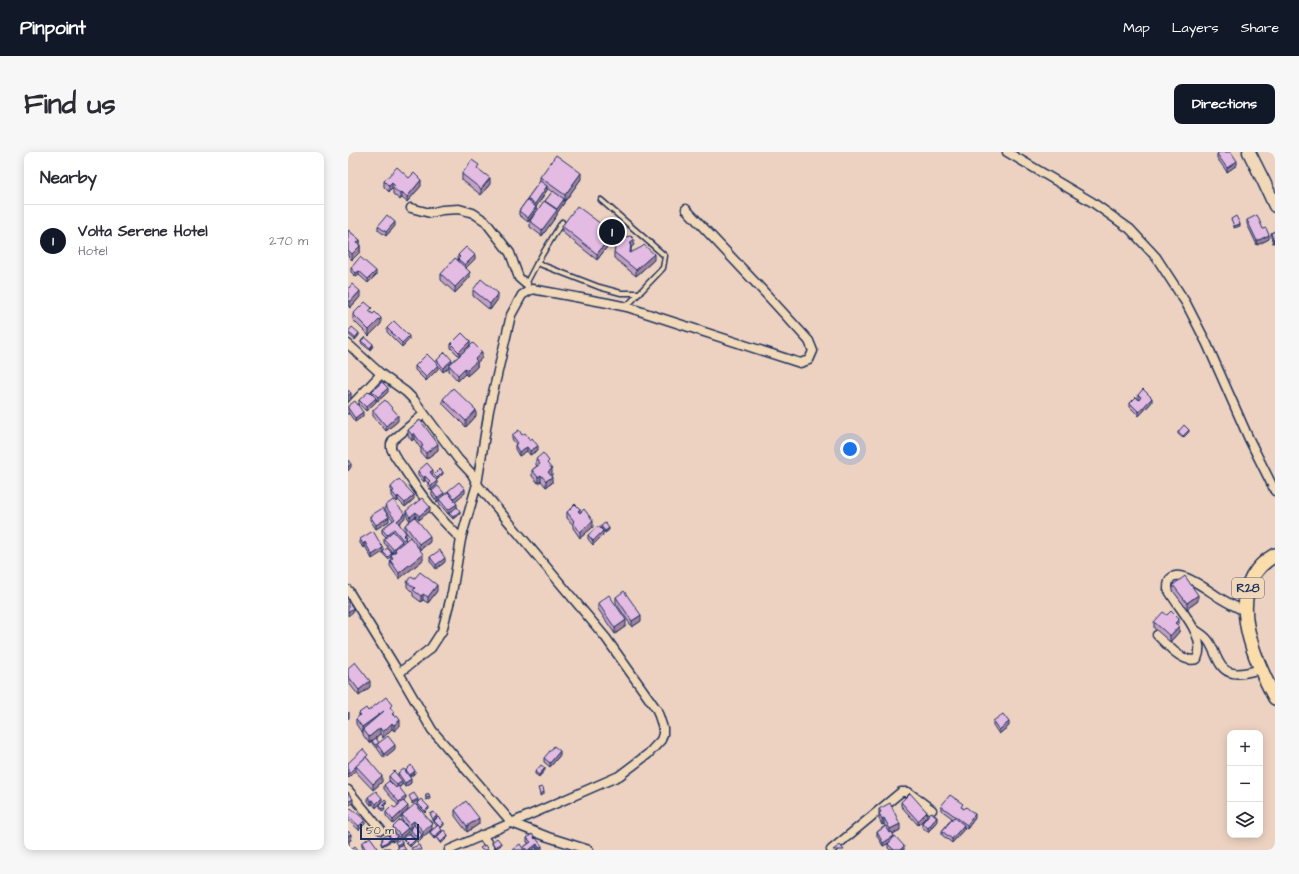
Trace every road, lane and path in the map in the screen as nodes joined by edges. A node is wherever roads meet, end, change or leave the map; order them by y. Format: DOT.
graph roads {
  1 [pos="1007,152"];
  2 [pos="1249,152"];
  3 [pos="600,200"];
  4 [pos="1275,206"];
  5 [pos="411,208"];
  6 [pos="686,210"];
  7 [pos="562,222"];
  8 [pos="537,263"];
  9 [pos="527,288"];
  10 [pos="640,293"];
  11 [pos="627,307"];
  12 [pos="348,344"];
  13 [pos="381,374"];
  14 [pos="348,409"];
  15 [pos="424,414"];
  16 [pos="477,484"];
  17 [pos="1274,488"];
  18 [pos="462,540"];
  19 [pos="1275,556"];
  20 [pos="348,590"];
  21 [pos="1245,611"];
  22 [pos="1194,629"];
  23 [pos="1157,635"];
  24 [pos="1261,669"];
  25 [pos="399,672"];
  26 [pos="1275,698"];
  27 [pos="348,790"];
  28 [pos="932,810"];
  29 [pos="512,823"];
  30 [pos="381,830"];
  31 [pos="482,835"];
  32 [pos="449,850"];
  33 [pos="492,850"];
  34 [pos="589,850"];
  35 [pos="831,850"];
  1 -- 17 [label="street"];
  2 -- 4 [label="street"];
  3 -- 10 [label="lane"];
  5 -- 9 [label="street"];
  6 -- 11 [label="street"];
  7 -- 8 [label="lane"];
  8 -- 9 [label="lane"];
  8 -- 10 [label="lane"];
  9 -- 11 [label="street"];
  9 -- 16 [label="street"];
  10 -- 11 [label="lane"];
  12 -- 13 [label="street"];
  13 -- 14 [label="street"];
  13 -- 15 [label="street"];
  15 -- 16 [label="street"];
  15 -- 18 [label="street"];
  16 -- 18 [label="street"];
  16 -- 29 [label="street"];
  18 -- 25 [label="street"];
  19 -- 21 [label="main road, R28"];
  20 -- 25 [label="street"];
  21 -- 22 [label="street"];
  21 -- 24 [label="main road, R28"];
  22 -- 23 [label="street"];
  22 -- 24 [label="street"];
  24 -- 26 [label="main road, R28"];
  25 -- 29 [label="street"];
  27 -- 30 [label="street"];
  28 -- 35 [label="street"];
  29 -- 31 [label="street"];
  29 -- 34 [label="street"];
  31 -- 32 [label="street"];
  31 -- 33 [label="street"];
}
